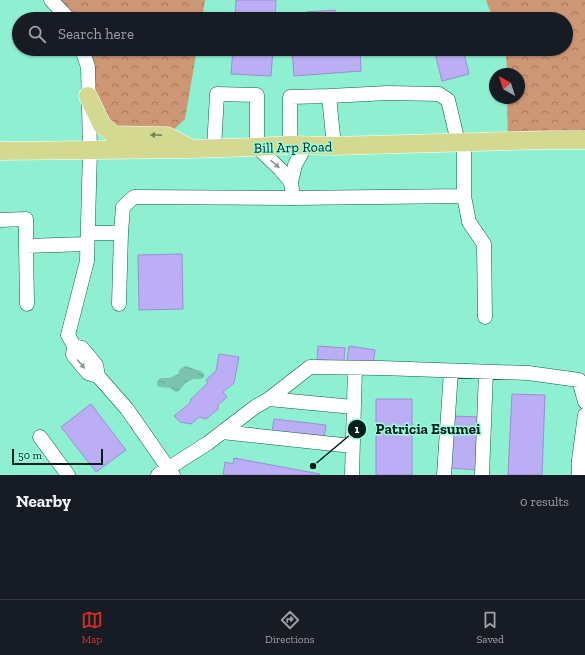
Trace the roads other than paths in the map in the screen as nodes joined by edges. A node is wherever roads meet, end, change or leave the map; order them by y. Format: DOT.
graph roads {
  1 [pos="51,0"];
  2 [pos="62,12"];
  3 [pos="84,56"];
  4 [pos="88,96"];
  5 [pos="330,96"];
  6 [pos="585,140"];
  7 [pos="461,142"];
  8 [pos="298,145"];
  9 [pos="334,146"];
  10 [pos="257,148"];
  11 [pos="192,149"];
  12 [pos="214,149"];
  13 [pos="90,150"];
  14 [pos="0,151"];
  15 [pos="291,182"];
  16 [pos="464,196"];
  17 [pos="293,198"];
  18 [pos="0,220"];
  19 [pos="121,233"];
  20 [pos="88,239"];
  21 [pos="26,246"];
  22 [pos="26,304"];
  23 [pos="119,304"];
  24 [pos="485,317"];
  25 [pos="355,368"];
  26 [pos="451,371"];
  27 [pos="486,372"];
  28 [pos="269,399"];
  29 [pos="585,402"];
  30 [pos="353,407"];
  31 [pos="585,415"];
  32 [pos="222,432"];
  33 [pos="40,437"];
  34 [pos="352,446"];
  35 [pos="167,473"];
  36 [pos="68,475"];
  37 [pos="352,475"];
  38 [pos="444,475"];
  39 [pos="482,475"];
  40 [pos="579,475"];
  1 -- 2 [label="street"];
  3 -- 4 [label="street"];
  11 -- 4 [label="main road, one-way"];
  4 -- 13 [label="street"];
  5 -- 7 [label="street"];
  5 -- 8 [label="street"];
  5 -- 9 [label="street"];
  6 -- 7 [label="main road, Bill Arp Road"];
  7 -- 9 [label="main road, Bill Arp Road"];
  7 -- 16 [label="street"];
  8 -- 9 [label="main road, Bill Arp Road"];
  8 -- 10 [label="main road, Bill Arp Road"];
  8 -- 15 [label="street"];
  10 -- 12 [label="main road, Bill Arp Road"];
  10 -- 12 [label="street"];
  10 -- 15 [label="street, one-way"];
  11 -- 12 [label="main road, Bill Arp Road"];
  11 -- 13 [label="main road, Bill Arp Road"];
  13 -- 14 [label="main road, Bill Arp Road"];
  13 -- 20 [label="street"];
  15 -- 17 [label="street"];
  16 -- 17 [label="street"];
  16 -- 24 [label="street"];
  17 -- 19 [label="street"];
  18 -- 21 [label="street"];
  19 -- 20 [label="street"];
  19 -- 23 [label="street"];
  20 -- 21 [label="street"];
  20 -- 35 [label="street"];
  21 -- 22 [label="street"];
  25 -- 26 [label="street"];
  25 -- 28 [label="street"];
  25 -- 30 [label="street"];
  26 -- 27 [label="street"];
  26 -- 38 [label="street"];
  27 -- 29 [label="street"];
  27 -- 39 [label="street"];
  28 -- 30 [label="street"];
  28 -- 32 [label="street"];
  30 -- 34 [label="street"];
  31 -- 40 [label="street"];
  32 -- 34 [label="street"];
  32 -- 35 [label="street"];
  33 -- 36 [label="street"];
  34 -- 37 [label="street"];
}
